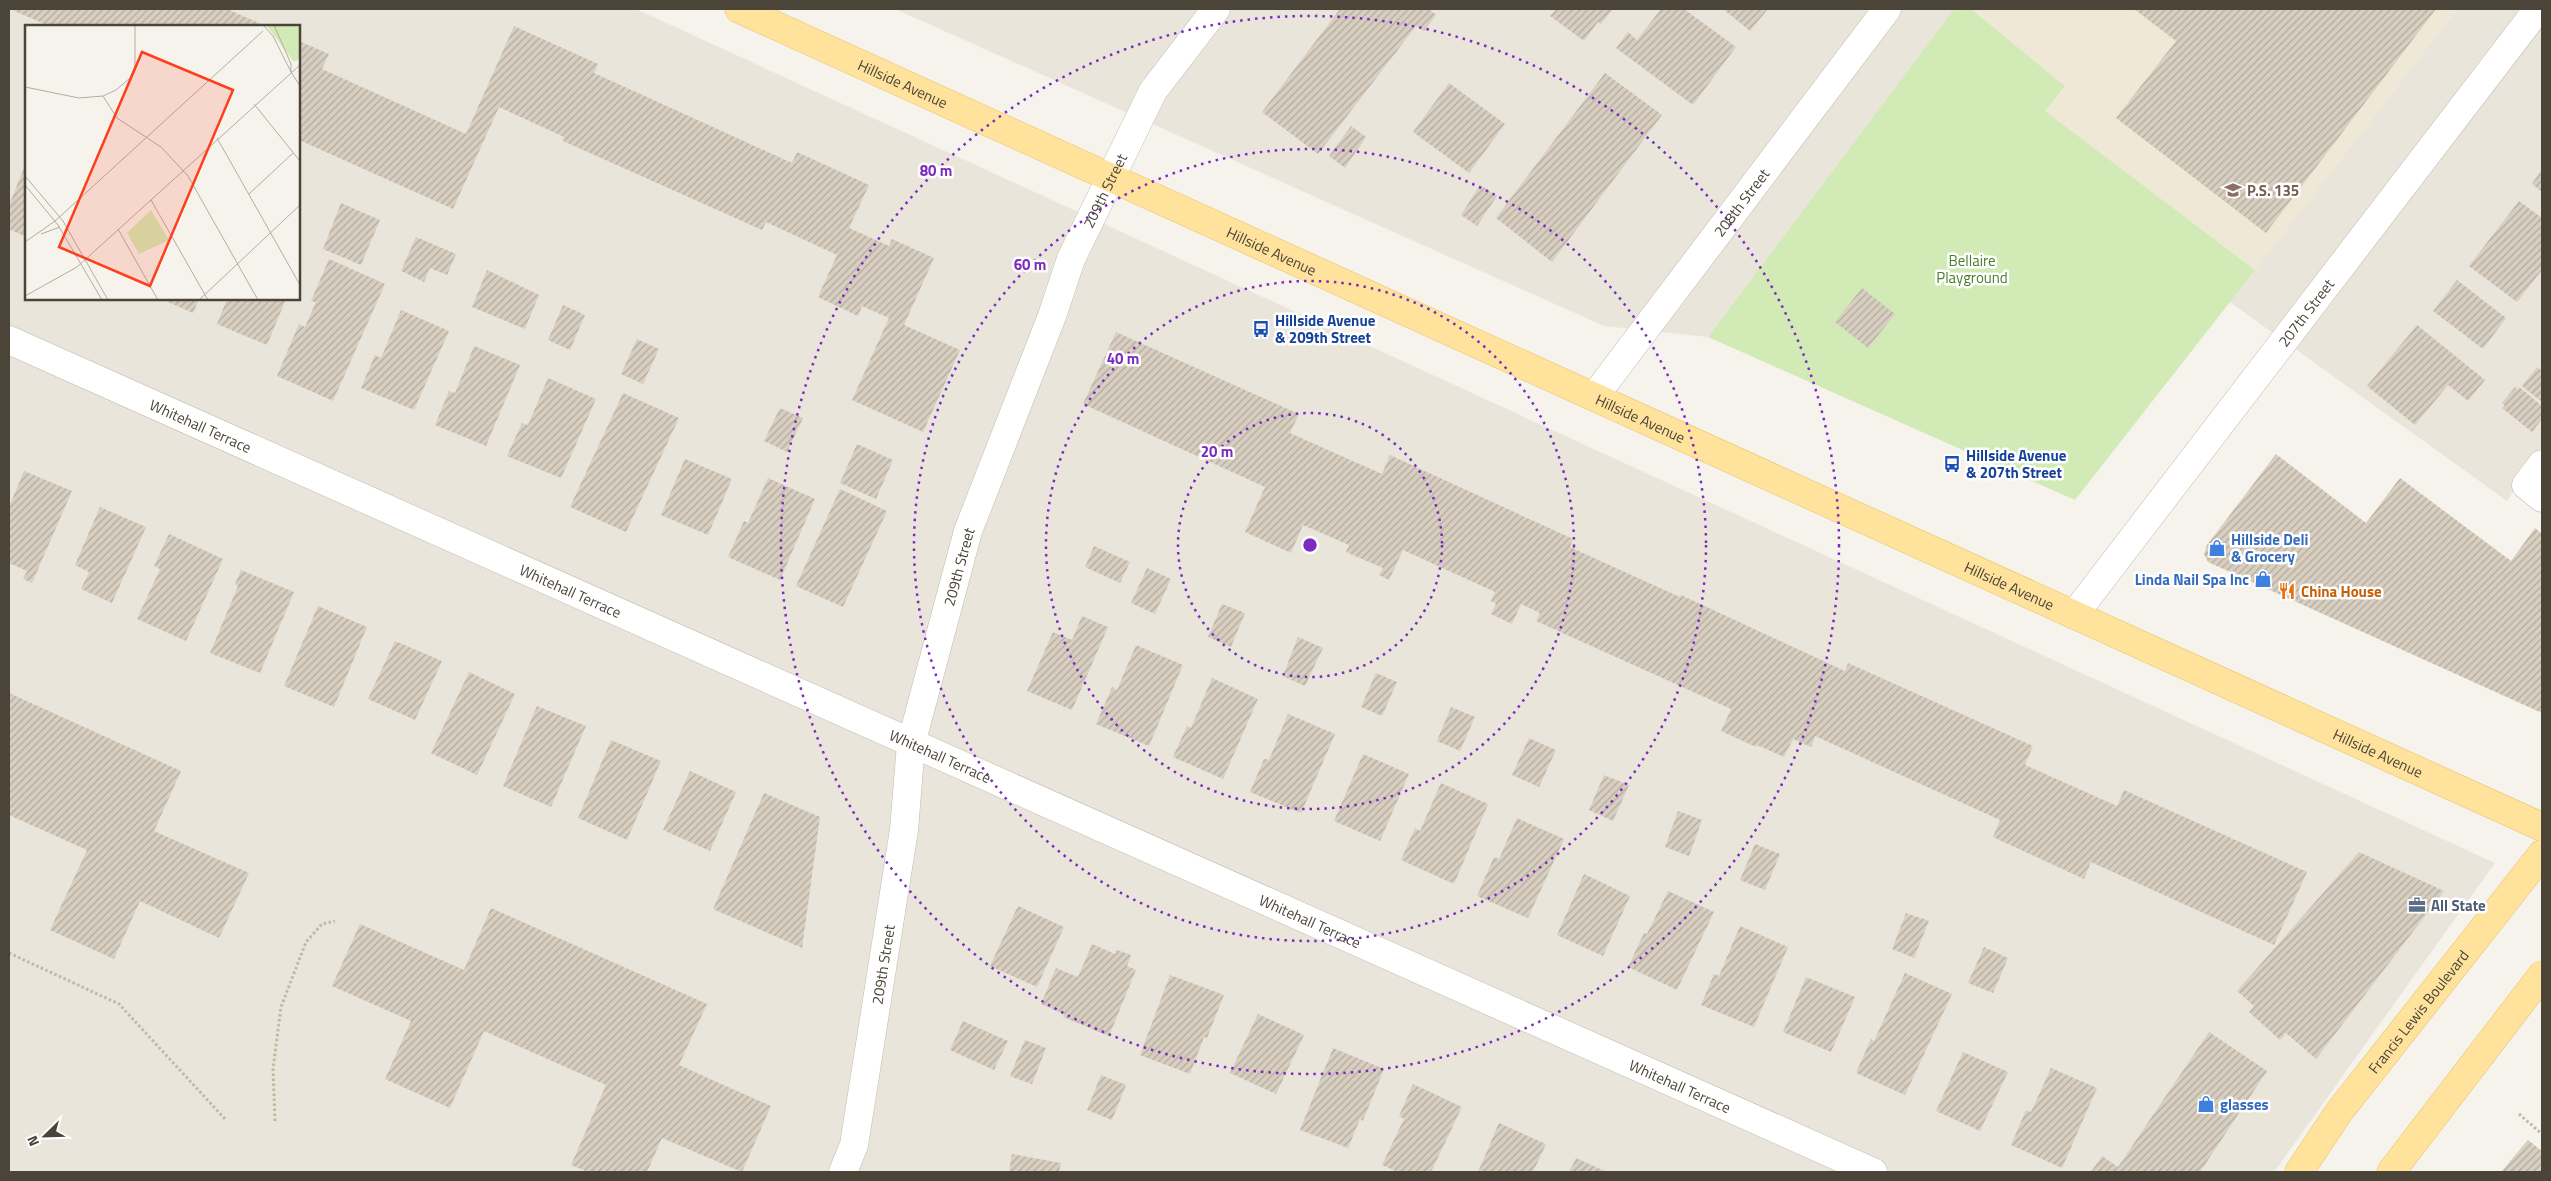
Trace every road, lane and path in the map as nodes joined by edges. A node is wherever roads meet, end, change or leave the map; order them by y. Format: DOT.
graph roads {
  1 [pos="739,9"];
  2 [pos="1216,9"];
  3 [pos="1887,9"];
  4 [pos="2538,9"];
  5 [pos="1111,178"];
  6 [pos="9,340"];
  7 [pos="1594,397"];
  8 [pos="2542,464"];
  9 [pos="2542,498"];
  10 [pos="2074,615"];
  11 [pos="911,744"];
  12 [pos="2542,827"];
  13 [pos="2542,854"];
  14 [pos="335,921"];
  15 [pos="9,953"];
  16 [pos="2542,975"];
  17 [pos="2519,1114"];
  18 [pos="225,1119"];
  19 [pos="275,1121"];
  20 [pos="2542,1134"];
  21 [pos="843,1172"];
  22 [pos="1872,1172"];
  23 [pos="2299,1172"];
  24 [pos="2391,1172"];
  1 -- 5 [label="main road, Hillside Avenue"];
  2 -- 5 [label="street, 209th Street"];
  3 -- 7 [label="street, 208th Street"];
  4 -- 10 [label="street, 207th Street"];
  5 -- 7 [label="main road, Hillside Avenue"];
  5 -- 11 [label="street, 209th Street"];
  6 -- 11 [label="street, Whitehall Terrace"];
  7 -- 10 [label="main road, Hillside Avenue"];
  8 -- 9 [label="street"];
  10 -- 12 [label="main road, Hillside Avenue"];
  11 -- 21 [label="street, 209th Street"];
  11 -- 22 [label="street, Whitehall Terrace"];
  13 -- 23 [label="main road, Francis Lewis Boulevard"];
  14 -- 19 [label="path"];
  15 -- 18 [label="path"];
  16 -- 24 [label="main road"];
  17 -- 20 [label="path"];
}
